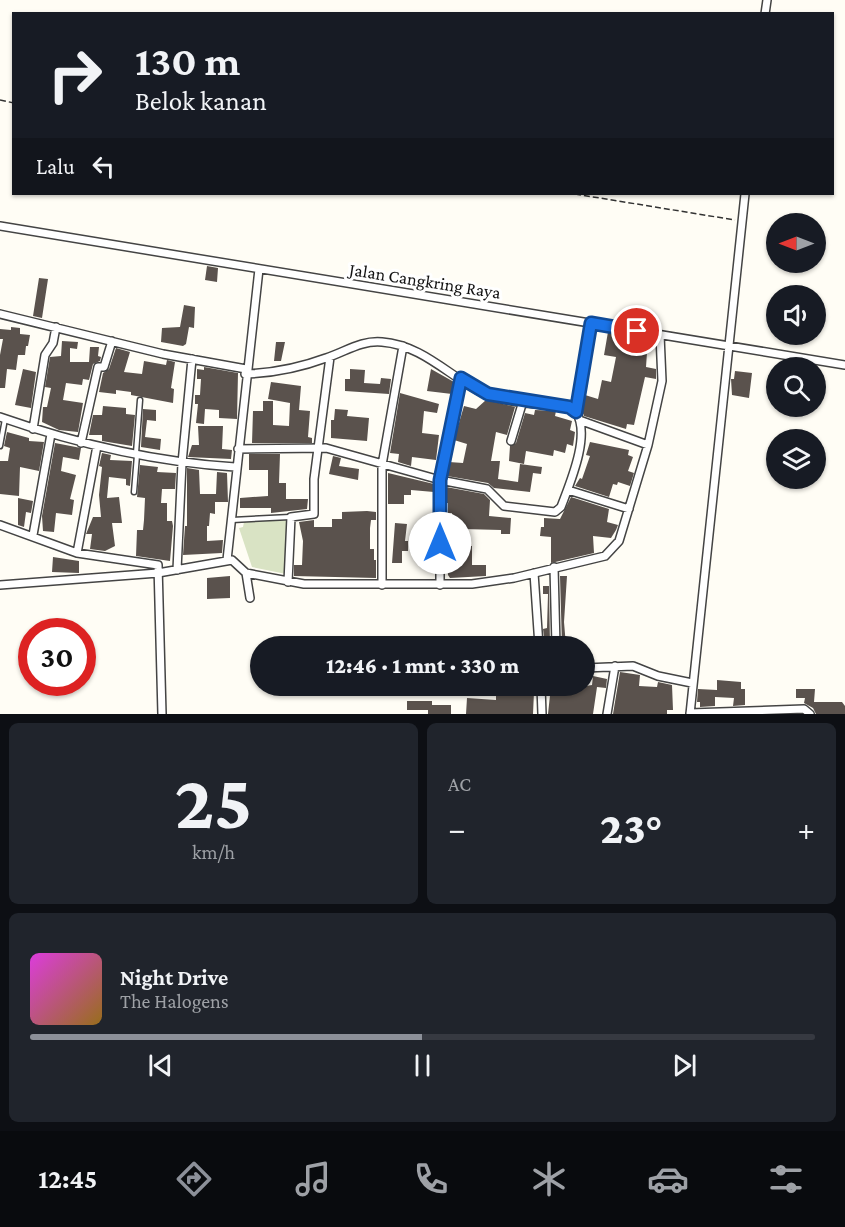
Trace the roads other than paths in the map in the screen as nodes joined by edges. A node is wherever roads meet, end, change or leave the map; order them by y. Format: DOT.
graph roads {
  1 [pos="745,195"];
  2 [pos="0,226"];
  3 [pos="259,269"];
  4 [pos="0,314"];
  5 [pos="591,323"];
  6 [pos="56,327"];
  7 [pos="660,335"];
  8 [pos="112,341"];
  9 [pos="404,346"];
  10 [pos="730,346"];
  11 [pos="330,357"];
  12 [pos="192,359"];
  13 [pos="845,365"];
  14 [pos="246,371"];
  15 [pos="461,378"];
  16 [pos="140,400"];
  17 [pos="523,401"];
  18 [pos="576,412"];
  19 [pos="2,418"];
  20 [pos="582,421"];
  21 [pos="33,429"];
  22 [pos="51,434"];
  23 [pos="511,441"];
  24 [pos="81,443"];
  25 [pos="648,445"];
  26 [pos="0,446"];
  27 [pos="97,446"];
  28 [pos="318,448"];
  29 [pos="238,449"];
  30 [pos="136,454"];
  31 [pos="182,464"];
  32 [pos="382,465"];
  33 [pos="236,467"];
  34 [pos="440,480"];
  35 [pos="568,489"];
  36 [pos="134,492"];
  37 [pos="629,509"];
  38 [pos="291,517"];
  39 [pos="230,520"];
  40 [pos="0,525"];
  41 [pos="33,535"];
  42 [pos="77,553"];
  43 [pos="227,560"];
  44 [pos="554,567"];
  45 [pos="177,570"];
  46 [pos="158,573"];
  47 [pos="246,573"];
  48 [pos="534,573"];
  49 [pos="288,582"];
  50 [pos="0,585"];
  51 [pos="382,585"];
  52 [pos="440,585"];
  53 [pos="250,598"];
  54 [pos="538,636"];
  55 [pos="556,636"];
  56 [pos="615,666"];
  57 [pos="595,667"];
  58 [pos="692,683"];
  59 [pos="541,696"];
  60 [pos="753,712"];
  61 [pos="690,713"];
  62 [pos="162,714"];
  63 [pos="542,714"];
  64 [pos="607,714"];
  65 [pos="810,714"];
  1 -- 10 [label="street"];
  2 -- 3 [label="street, Jalan Cangkring Raya"];
  3 -- 5 [label="street, Jalan Cangkring Raya"];
  3 -- 14 [label="street"];
  4 -- 6 [label="street"];
  5 -- 7 [label="street, Jalan Cangkring Raya"];
  5 -- 18 [label="street"];
  6 -- 8 [label="street"];
  6 -- 21 [label="street"];
  7 -- 10 [label="street, Jalan Cangkring Raya"];
  7 -- 25 [label="street"];
  8 -- 12 [label="street"];
  8 -- 24 [label="street"];
  9 -- 11 [label="street"];
  9 -- 15 [label="street"];
  9 -- 32 [label="street"];
  10 -- 13 [label="street, Jalan Cangkring Raya"];
  10 -- 58 [label="street"];
  11 -- 14 [label="street"];
  11 -- 28 [label="street"];
  12 -- 14 [label="street"];
  12 -- 31 [label="street"];
  14 -- 29 [label="street"];
  15 -- 17 [label="street"];
  15 -- 34 [label="street"];
  16 -- 30 [label="lane"];
  17 -- 18 [label="street"];
  17 -- 23 [label="street"];
  18 -- 20 [label="street"];
  19 -- 21 [label="street"];
  19 -- 26 [label="lane"];
  20 -- 25 [label="street"];
  20 -- 35 [label="street"];
  21 -- 22 [label="street"];
  22 -- 24 [label="street"];
  22 -- 41 [label="street"];
  24 -- 27 [label="street"];
  25 -- 37 [label="street"];
  27 -- 30 [label="street"];
  27 -- 42 [label="street"];
  28 -- 29 [label="street"];
  28 -- 32 [label="street"];
  28 -- 38 [label="street"];
  29 -- 33 [label="street"];
  30 -- 31 [label="street"];
  30 -- 36 [label="lane"];
  31 -- 33 [label="street"];
  31 -- 45 [label="street"];
  32 -- 34 [label="street"];
  32 -- 51 [label="street"];
  33 -- 39 [label="street"];
  34 -- 35 [label="street"];
  34 -- 52 [label="street"];
  35 -- 37 [label="street"];
  37 -- 44 [label="street"];
  38 -- 39 [label="lane"];
  38 -- 49 [label="street"];
  39 -- 43 [label="street"];
  40 -- 41 [label="street"];
  41 -- 42 [label="street"];
  42 -- 46 [label="street"];
  43 -- 45 [label="street"];
  43 -- 47 [label="street"];
  44 -- 48 [label="street"];
  44 -- 55 [label="street"];
  45 -- 46 [label="street"];
  46 -- 50 [label="street"];
  46 -- 62 [label="street"];
  47 -- 49 [label="street"];
  47 -- 53 [label="street"];
  48 -- 52 [label="street"];
  48 -- 54 [label="street"];
  49 -- 51 [label="street"];
  51 -- 52 [label="street"];
  56 -- 57 [label="street"];
  56 -- 58 [label="street"];
  56 -- 64 [label="street"];
  58 -- 61 [label="street"];
  59 -- 63 [label="street"];
  60 -- 61 [label="street"];
  60 -- 65 [label="street"];
}
